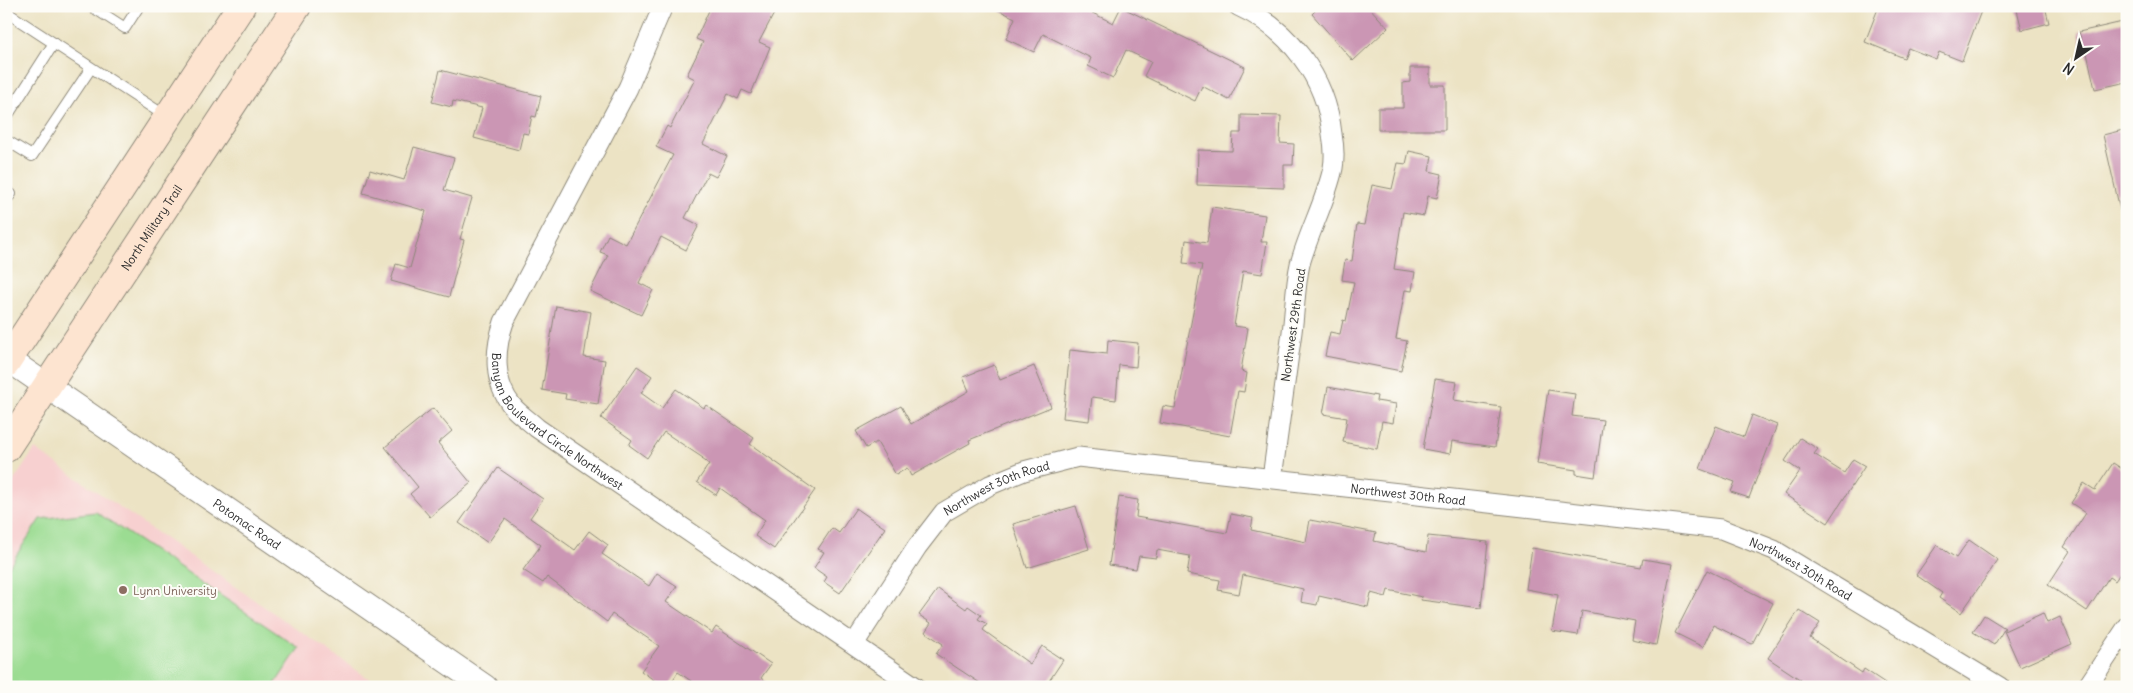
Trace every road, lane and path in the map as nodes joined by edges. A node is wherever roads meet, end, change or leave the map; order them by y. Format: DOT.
graph roads {
  1 [pos="91,6"];
  2 [pos="139,6"];
  3 [pos="241,6"];
  4 [pos="297,6"];
  5 [pos="663,6"];
  6 [pos="1238,6"];
  7 [pos="6,12"];
  8 [pos="54,43"];
  9 [pos="91,68"];
  10 [pos="6,118"];
  11 [pos="168,118"];
  12 [pos="6,140"];
  13 [pos="8,361"];
  14 [pos="47,386"];
  15 [pos="6,448"];
  16 [pos="1272,478"];
  17 [pos="2127,627"];
  18 [pos="854,644"];
  19 [pos="485,687"];
  20 [pos="916,687"];
  21 [pos="2000,687"];
  22 [pos="2087,687"];
  1 -- 2 [label="lane"];
  3 -- 11 [label="main road"];
  4 -- 14 [label="main road, North Military Trail"];
  5 -- 18 [label="street, Banyan Boulevard Circle Northwest"];
  6 -- 16 [label="street, Northwest 29th Road"];
  7 -- 8 [label="lane"];
  8 -- 9 [label="lane"];
  8 -- 10 [label="lane"];
  9 -- 11 [label="lane"];
  9 -- 12 [label="lane"];
  11 -- 13 [label="main road"];
  13 -- 14 [label="street, Potomac Road"];
  14 -- 15 [label="main road, North Military Trail"];
  14 -- 19 [label="street, Potomac Road"];
  16 -- 18 [label="street, Northwest 30th Road"];
  16 -- 21 [label="street, Northwest 30th Road"];
  17 -- 22 [label="street"];
  18 -- 20 [label="street, Banyan Boulevard Circle Northwest"];
}
